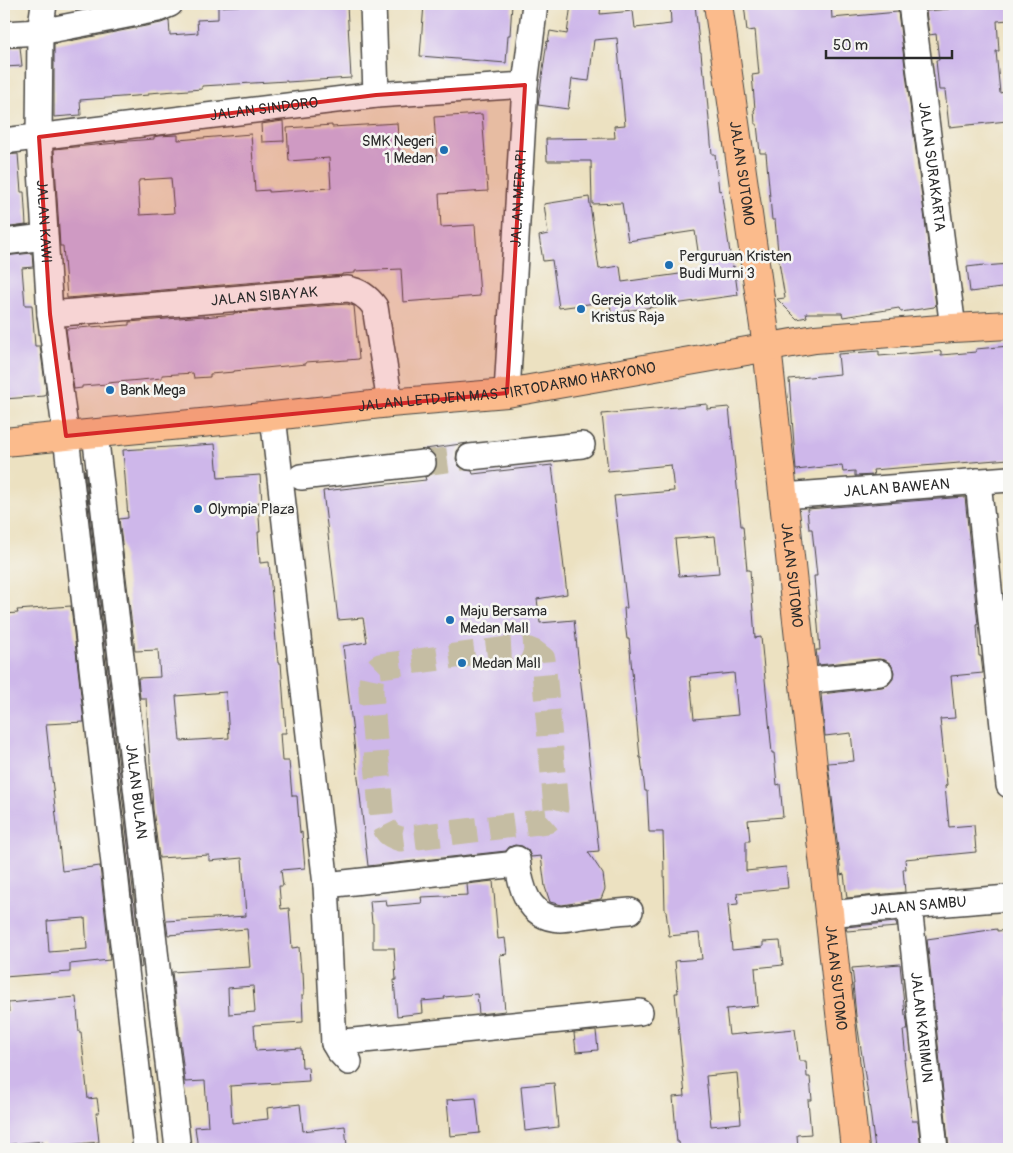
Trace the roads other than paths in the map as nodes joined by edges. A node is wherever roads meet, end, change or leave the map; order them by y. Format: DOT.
graph roads {
  1 [pos="44,4"];
  2 [pos="170,4"];
  3 [pos="373,4"];
  4 [pos="535,4"];
  5 [pos="718,4"];
  6 [pos="911,4"];
  7 [pos="40,32"];
  8 [pos="4,34"];
  9 [pos="525,85"];
  10 [pos="376,95"];
  11 [pos="39,137"];
  12 [pos="4,141"];
  13 [pos="44,237"];
  14 [pos="4,242"];
  15 [pos="50,314"];
  16 [pos="1009,326"];
  17 [pos="953,328"];
  18 [pos="767,347"];
  19 [pos="507,393"];
  20 [pos="390,403"];
  21 [pos="273,416"];
  22 [pos="95,434"];
  23 [pos="66,436"];
  24 [pos="4,442"];
  25 [pos="582,444"];
  26 [pos="470,457"];
  27 [pos="423,463"];
  28 [pos="300,477"];
  29 [pos="1009,479"];
  30 [pos="978,481"];
  31 [pos="783,496"];
  32 [pos="880,673"];
  33 [pos="804,681"];
  34 [pos="1009,785"];
  35 [pos="326,885"];
  36 [pos="1009,898"];
  37 [pos="909,906"];
  38 [pos="630,911"];
  39 [pos="829,914"];
  40 [pos="640,1012"];
  41 [pos="146,1149"];
  42 [pos="178,1149"];
  43 [pos="855,1149"];
  44 [pos="934,1149"];
  1 -- 7 [label="street, JALAN KAWI"];
  2 -- 7 [label="street"];
  3 -- 10 [label="street"];
  4 -- 9 [label="street, JALAN MERAPI"];
  5 -- 18 [label="main road, JALAN SUTOMO"];
  6 -- 17 [label="street, JALAN SURAKARTA"];
  7 -- 8 [label="street"];
  7 -- 11 [label="street, JALAN KAWI"];
  9 -- 10 [label="street, JALAN SINDORO"];
  9 -- 19 [label="street, JALAN MERAPI"];
  10 -- 11 [label="street, JALAN SINDORO"];
  11 -- 12 [label="street, JALAN SINDORO"];
  11 -- 13 [label="street, JALAN KAWI"];
  13 -- 14 [label="street"];
  13 -- 15 [label="street, JALAN KAWI"];
  15 -- 20 [label="street, JALAN SIBAYAK"];
  15 -- 23 [label="street, JALAN KAWI"];
  16 -- 17 [label="main road, JALAN LETDJEN MAS TIRTODARMO HARYONO"];
  17 -- 18 [label="main road, JALAN LETDJEN MAS TIRTODARMO HARYONO"];
  18 -- 19 [label="main road, JALAN LETDJEN MAS TIRTODARMO HARYONO"];
  18 -- 31 [label="main road, JALAN SUTOMO"];
  19 -- 20 [label="main road, JALAN LETDJEN MAS TIRTODARMO HARYONO"];
  20 -- 21 [label="main road, JALAN LETDJEN MAS TIRTODARMO HARYONO"];
  21 -- 22 [label="main road, JALAN LETDJEN MAS TIRTODARMO HARYONO"];
  21 -- 35 [label="street"];
  22 -- 23 [label="main road, JALAN LETDJEN MAS TIRTODARMO HARYONO"];
  22 -- 42 [label="street, JALAN BULAN"];
  23 -- 24 [label="main road, JALAN LETDJEN MAS TIRTODARMO HARYONO"];
  23 -- 41 [label="street, JALAN BULAN"];
  25 -- 26 [label="street"];
  27 -- 28 [label="street"];
  29 -- 30 [label="street, JALAN BAWEAN"];
  30 -- 31 [label="street, JALAN BAWEAN"];
  30 -- 34 [label="street"];
  31 -- 33 [label="main road, JALAN SUTOMO"];
  32 -- 33 [label="street"];
  33 -- 39 [label="main road, JALAN SUTOMO"];
  35 -- 38 [label="street"];
  35 -- 40 [label="street"];
  36 -- 37 [label="street, JALAN SAMBU"];
  37 -- 39 [label="street, JALAN SAMBU"];
  37 -- 44 [label="street, JALAN KARIMUN"];
  39 -- 43 [label="main road, JALAN SUTOMO"];
}
